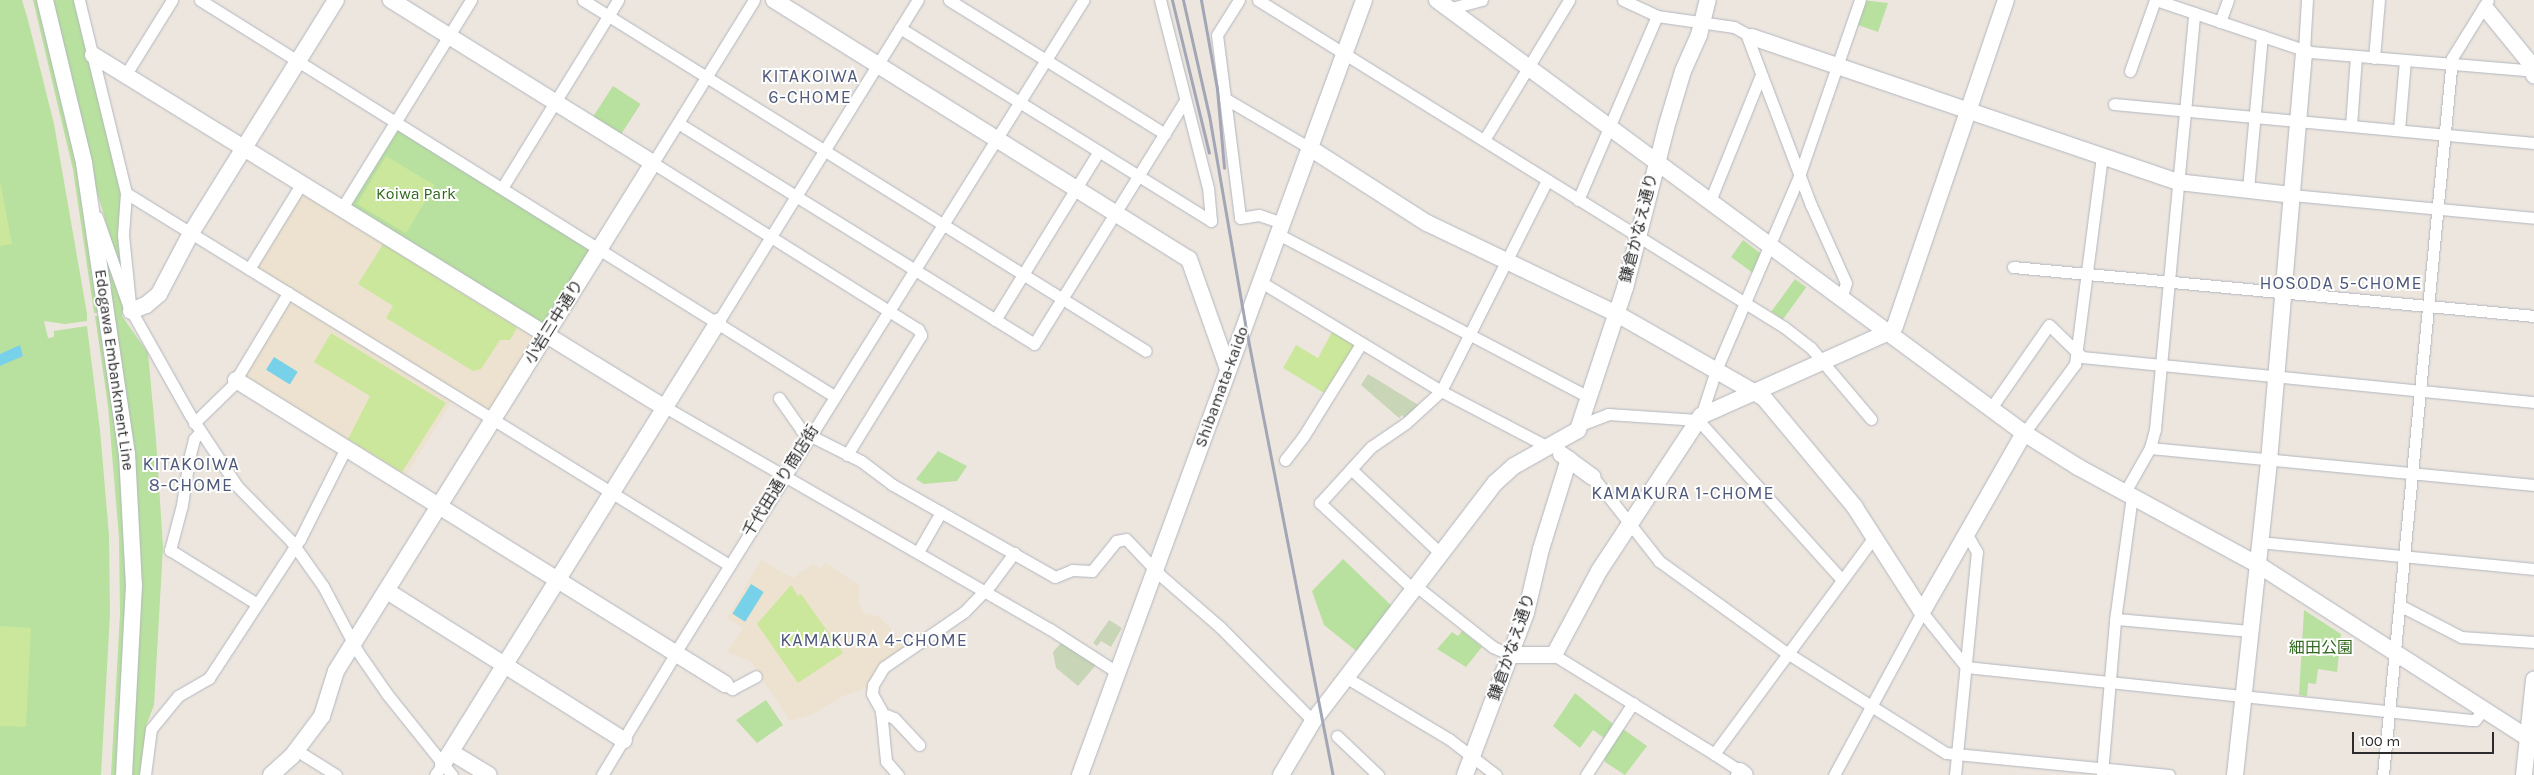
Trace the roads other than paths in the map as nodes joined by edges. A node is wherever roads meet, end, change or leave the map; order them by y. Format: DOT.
graph roads {
  1 [pos="45,0"];
  2 [pos="79,0"];
  3 [pos="172,0"];
  4 [pos="200,0"];
  5 [pos="336,0"];
  6 [pos="391,0"];
  7 [pos="471,0"];
  8 [pos="583,0"];
  9 [pos="618,0"];
  10 [pos="754,0"];
  11 [pos="774,0"];
  12 [pos="918,0"];
  13 [pos="949,0"];
  14 [pos="1083,0"];
  15 [pos="1160,0"];
  16 [pos="1239,0"];
  17 [pos="1258,0"];
  18 [pos="1364,0"];
  19 [pos="1482,0"];
  20 [pos="1569,0"];
  21 [pos="1623,0"];
  22 [pos="1708,0"];
  23 [pos="1860,0"];
  24 [pos="2006,0"];
  25 [pos="2156,0"];
  26 [pos="2228,0"];
  27 [pos="2307,0"];
  28 [pos="2379,0"];
  29 [pos="2486,3"];
  30 [pos="1442,4"];
  31 [pos="2194,13"];
  32 [pos="608,16"];
  33 [pos="1657,16"];
  34 [pos="2220,22"];
  35 [pos="1703,23"];
  36 [pos="900,28"];
  37 [pos="448,35"];
  38 [pos="2262,36"];
  39 [pos="1750,37"];
  40 [pos="2304,50"];
  41 [pos="1344,53"];
  42 [pos="93,55"];
  43 [pos="2356,56"];
  44 [pos="2374,58"];
  45 [pos="1046,60"];
  46 [pos="2405,60"];
  47 [pos="298,61"];
  48 [pos="2451,64"];
  49 [pos="878,65"];
  50 [pos="1837,66"];
  51 [pos="1529,68"];
  52 [pos="2130,71"];
  53 [pos="2534,72"];
  54 [pos="126,74"];
  55 [pos="706,77"];
  56 [pos="1760,78"];
  57 [pos="1226,99"];
  58 [pos="555,102"];
  59 [pos="1020,102"];
  60 [pos="1184,102"];
  61 [pos="2114,104"];
  62 [pos="2184,109"];
  63 [pos="1969,111"];
  64 [pos="2255,117"];
  65 [pos="2298,121"];
  66 [pos="395,122"];
  67 [pos="678,122"];
  68 [pos="2351,126"];
  69 [pos="1609,127"];
  70 [pos="2399,130"];
  71 [pos="1165,134"];
  72 [pos="2444,134"];
  73 [pos="997,139"];
  74 [pos="1484,140"];
  75 [pos="2534,142"];
  76 [pos="245,147"];
  77 [pos="1310,148"];
  78 [pos="824,150"];
  79 [pos="1099,151"];
  80 [pos="2102,157"];
  81 [pos="652,162"];
  82 [pos="1656,162"];
  83 [pos="1139,176"];
  84 [pos="1799,176"];
  85 [pos="1547,180"];
  86 [pos="2178,182"];
  87 [pos="302,183"];
  88 [pos="502,188"];
  89 [pos="1077,189"];
  90 [pos="2248,189"];
  91 [pos="126,193"];
  92 [pos="2292,195"];
  93 [pos="796,196"];
  94 [pos="90,199"];
  95 [pos="1578,200"];
  96 [pos="1710,201"];
  97 [pos="342,208"];
  98 [pos="2438,208"];
  99 [pos="1116,213"];
  100 [pos="2534,218"];
  101 [pos="944,225"];
  102 [pos="1280,229"];
  103 [pos="191,233"];
  104 [pos="771,236"];
  105 [pos="1637,237"];
  106 [pos="1770,245"];
  107 [pos="599,248"];
  108 [pos="1506,262"];
  109 [pos="2013,267"];
  110 [pos="249,269"];
  111 [pos="915,270"];
  112 [pos="2087,272"];
  113 [pos="1024,275"];
  114 [pos="2168,280"];
  115 [pos="1260,282"];
  116 [pos="2284,290"];
  117 [pos="288,293"];
  118 [pos="1841,298"];
  119 [pos="1062,299"];
  120 [pos="1745,303"];
  121 [pos="2429,306"];
  122 [pos="130,310"];
  123 [pos="889,310"];
  124 [pos="1617,314"];
  125 [pos="2534,316"];
  126 [pos="995,320"];
  127 [pos="718,322"];
  128 [pos="1889,332"];
  129 [pos="1472,333"];
  130 [pos="547,334"];
  131 [pos="1361,344"];
  132 [pos="1146,352"];
  133 [pos="2077,355"];
  134 [pos="1823,363"];
  135 [pos="2161,365"];
  136 [pos="1228,369"];
  137 [pos="1716,370"];
  138 [pos="2276,376"];
  139 [pos="236,380"];
  140 [pos="2421,389"];
  141 [pos="1441,391"];
  142 [pos="1757,394"];
  143 [pos="834,396"];
  144 [pos="1589,397"];
  145 [pos="779,398"];
  146 [pos="2534,402"];
  147 [pos="665,408"];
  148 [pos="1991,408"];
  149 [pos="1699,418"];
  150 [pos="1871,419"];
  151 [pos="493,420"];
  152 [pos="197,427"];
  153 [pos="1577,429"];
  154 [pos="2024,433"];
  155 [pos="809,435"];
  156 [pos="1548,447"];
  157 [pos="346,448"];
  158 [pos="2150,448"];
  159 [pos="847,455"];
  160 [pos="1569,459"];
  161 [pos="1285,460"];
  162 [pos="2269,460"];
  163 [pos="1351,469"];
  164 [pos="2413,473"];
  165 [pos="785,476"];
  166 [pos="1593,478"];
  167 [pos="2534,485"];
  168 [pos="2128,494"];
  169 [pos="613,496"];
  170 [pos="440,506"];
  171 [pos="941,512"];
  172 [pos="1631,524"];
  173 [pos="1967,535"];
  174 [pos="1874,537"];
  175 [pos="2260,542"];
  176 [pos="294,547"];
  177 [pos="918,552"];
  178 [pos="1440,552"];
  179 [pos="1014,554"];
  180 [pos="2405,556"];
  181 [pos="2257,564"];
  182 [pos="729,565"];
  183 [pos="2534,569"];
  184 [pos="1155,570"];
  185 [pos="1842,580"];
  186 [pos="559,581"];
  187 [pos="1415,588"];
  188 [pos="387,591"];
  189 [pos="984,592"];
  190 [pos="257,604"];
  191 [pos="2401,606"];
  192 [pos="1922,612"];
  193 [pos="2117,619"];
  194 [pos="2249,631"];
  195 [pos="2534,642"];
  196 [pos="353,643"];
  197 [pos="2396,651"];
  198 [pos="675,653"];
  199 [pos="1554,654"];
  200 [pos="1788,654"];
  201 [pos="1511,655"];
  202 [pos="506,666"];
  203 [pos="1966,667"];
  204 [pos="1118,673"];
  205 [pos="756,676"];
  206 [pos="1347,678"];
  207 [pos="2534,680"];
  208 [pos="2110,682"];
  209 [pos="725,684"];
  210 [pos="2242,696"];
  211 [pos="1633,703"];
  212 [pos="1871,706"];
  213 [pos="2484,709"];
  214 [pos="2390,712"];
  215 [pos="881,713"];
  216 [pos="1313,721"];
  217 [pos="1337,736"];
  218 [pos="624,740"];
  219 [pos="2531,741"];
  220 [pos="919,746"];
  221 [pos="296,750"];
  222 [pos="1714,754"];
  223 [pos="1957,754"];
  224 [pos="1472,756"];
  225 [pos="445,767"];
  226 [pos="2102,771"];
  227 [pos="1740,774"];
  228 [pos="124,775"];
  229 [pos="145,775"];
  230 [pos="271,775"];
  231 [pos="336,775"];
  232 [pos="489,775"];
  233 [pos="602,775"];
  234 [pos="898,775"];
  235 [pos="1080,775"];
  236 [pos="1281,775"];
  237 [pos="1378,775"];
  238 [pos="1465,775"];
  239 [pos="1496,775"];
  240 [pos="1586,775"];
  241 [pos="1834,775"];
  242 [pos="1955,775"];
  243 [pos="2169,775"];
  244 [pos="2235,775"];
  245 [pos="2384,775"];
  246 [pos="2524,775"];
  1 -- 94 [label="street, Edogawa Embankment Line"];
  2 -- 42 [label="street"];
  3 -- 54 [label="street"];
  4 -- 47 [label="street"];
  5 -- 47 [label="street"];
  6 -- 37 [label="street"];
  7 -- 37 [label="street"];
  8 -- 32 [label="street"];
  9 -- 32 [label="street"];
  10 -- 55 [label="street, 小岩三中通り"];
  11 -- 49 [label="street"];
  12 -- 36 [label="street"];
  13 -- 45 [label="street"];
  14 -- 45 [label="street, 千代田通り商店街"];
  15 -- 60 [label="street"];
  16 -- 57 [label="street"];
  17 -- 41 [label="street"];
  18 -- 41 [label="street, Shibamata-kaido"];
  19 -- 30 [label="street"];
  20 -- 51 [label="street"];
  21 -- 33 [label="street"];
  22 -- 35 [label="street, 鎌倉かなえ通り"];
  23 -- 50 [label="street"];
  24 -- 63 [label="street"];
  25 -- 31 [label="street"];
  25 -- 52 [label="street"];
  26 -- 34 [label="street"];
  27 -- 40 [label="street"];
  28 -- 44 [label="street"];
  29 -- 48 [label="street"];
  29 -- 53 [label="street"];
  30 -- 51 [label="street"];
  31 -- 34 [label="street"];
  31 -- 62 [label="street"];
  32 -- 55 [label="street"];
  32 -- 58 [label="street"];
  33 -- 35 [label="street"];
  33 -- 69 [label="street"];
  34 -- 38 [label="street"];
  35 -- 39 [label="street"];
  35 -- 82 [label="street, 鎌倉かなえ通り"];
  36 -- 49 [label="street"];
  36 -- 59 [label="street"];
  37 -- 58 [label="street"];
  37 -- 66 [label="street"];
  38 -- 40 [label="street"];
  38 -- 64 [label="street"];
  39 -- 50 [label="street"];
  39 -- 56 [label="street"];
  40 -- 43 [label="street"];
  40 -- 65 [label="street"];
  41 -- 74 [label="street"];
  41 -- 77 [label="street, Shibamata-kaido"];
  42 -- 54 [label="street"];
  42 -- 91 [label="street"];
  43 -- 44 [label="street"];
  43 -- 68 [label="street"];
  44 -- 46 [label="street"];
  45 -- 59 [label="street, 千代田通り商店街"];
  45 -- 71 [label="street"];
  46 -- 48 [label="street"];
  46 -- 70 [label="street"];
  47 -- 66 [label="street"];
  47 -- 76 [label="street"];
  48 -- 53 [label="street"];
  48 -- 72 [label="street"];
  49 -- 73 [label="street"];
  49 -- 78 [label="street"];
  50 -- 63 [label="street"];
  50 -- 84 [label="street"];
  51 -- 69 [label="street"];
  51 -- 74 [label="street"];
  54 -- 76 [label="street"];
  55 -- 67 [label="street, 小岩三中通り"];
  55 -- 78 [label="street"];
  56 -- 84 [label="street"];
  56 -- 96 [label="street"];
  57 -- 77 [label="street"];
  57 -- 102 [label="street"];
  58 -- 81 [label="street"];
  58 -- 88 [label="street"];
  59 -- 73 [label="street, 千代田通り商店街"];
  59 -- 79 [label="street"];
  60 -- 71 [label="street"];
  60 -- 83 [label="street"];
  61 -- 62 [label="street"];
  62 -- 64 [label="street"];
  62 -- 86 [label="street"];
  63 -- 80 [label="street"];
  63 -- 128 [label="street"];
  64 -- 65 [label="street"];
  64 -- 90 [label="street"];
  65 -- 68 [label="street"];
  65 -- 92 [label="street"];
  66 -- 88 [label="street"];
  66 -- 97 [label="street"];
  67 -- 81 [label="street, 小岩三中通り"];
  67 -- 93 [label="street"];
  68 -- 70 [label="street"];
  69 -- 82 [label="street"];
  69 -- 95 [label="street"];
  70 -- 72 [label="street"];
  71 -- 83 [label="street"];
  72 -- 75 [label="street"];
  72 -- 98 [label="street"];
  73 -- 89 [label="street"];
  73 -- 101 [label="street, 千代田通り商店街"];
  74 -- 85 [label="street"];
  76 -- 87 [label="street"];
  76 -- 103 [label="street"];
  77 -- 102 [label="street, Shibamata-kaido"];
  77 -- 108 [label="street"];
  78 -- 93 [label="street"];
  78 -- 101 [label="street"];
  79 -- 83 [label="street"];
  79 -- 89 [label="street"];
  80 -- 86 [label="street"];
  80 -- 112 [label="street"];
  81 -- 104 [label="street"];
  81 -- 107 [label="street, 小岩三中通り"];
  82 -- 96 [label="street"];
  82 -- 105 [label="street, 鎌倉かなえ通り"];
  83 -- 99 [label="street"];
  84 -- 106 [label="street"];
  84 -- 118 [label="street"];
  85 -- 95 [label="street"];
  85 -- 108 [label="street"];
  86 -- 90 [label="street"];
  86 -- 114 [label="street"];
  87 -- 97 [label="street"];
  87 -- 110 [label="street"];
  88 -- 107 [label="street"];
  89 -- 99 [label="street"];
  89 -- 113 [label="street"];
  90 -- 92 [label="street"];
  91 -- 103 [label="street"];
  91 -- 122 [label="street"];
  92 -- 98 [label="street"];
  92 -- 116 [label="street"];
  93 -- 104 [label="street"];
  93 -- 111 [label="street"];
  94 -- 122 [label="street"];
  94 -- 228 [label="street, Edogawa Embankment Line"];
  95 -- 105 [label="street"];
  96 -- 106 [label="street"];
  97 -- 130 [label="street"];
  98 -- 100 [label="street"];
  98 -- 121 [label="street"];
  99 -- 119 [label="street"];
  99 -- 136 [label="street"];
  101 -- 111 [label="street, 千代田通り商店街"];
  101 -- 113 [label="street"];
  102 -- 115 [label="street, Shibamata-kaido"];
  102 -- 129 [label="street"];
  103 -- 110 [label="street"];
  103 -- 122 [label="street"];
  104 -- 123 [label="street"];
  104 -- 127 [label="street"];
  105 -- 120 [label="street"];
  105 -- 124 [label="street, 鎌倉かなえ通り"];
  106 -- 118 [label="street"];
  106 -- 120 [label="street"];
  107 -- 127 [label="street"];
  107 -- 130 [label="street, 小岩三中通り"];
  108 -- 124 [label="street"];
  108 -- 129 [label="street"];
  109 -- 112 [label="street"];
  110 -- 117 [label="street"];
  111 -- 123 [label="street, 千代田通り商店街"];
  111 -- 126 [label="street"];
  112 -- 114 [label="street"];
  112 -- 133 [label="street"];
  113 -- 119 [label="street"];
  113 -- 126 [label="street"];
  114 -- 116 [label="street"];
  114 -- 135 [label="street"];
  115 -- 131 [label="street"];
  115 -- 136 [label="street, Shibamata-kaido"];
  116 -- 121 [label="street"];
  116 -- 138 [label="street"];
  117 -- 139 [label="street"];
  117 -- 151 [label="street"];
  118 -- 128 [label="street"];
  119 -- 126 [label="street"];
  119 -- 132 [label="street"];
  120 -- 134 [label="street"];
  120 -- 137 [label="street"];
  121 -- 125 [label="street"];
  121 -- 140 [label="street"];
  122 -- 152 [label="street"];
  123 -- 143 [label="street, 千代田通り商店街"];
  123 -- 159 [label="street"];
  124 -- 137 [label="street"];
  124 -- 144 [label="street, 鎌倉かなえ通り"];
  127 -- 143 [label="street"];
  127 -- 147 [label="street"];
  128 -- 134 [label="street"];
  128 -- 148 [label="street"];
  129 -- 141 [label="street"];
  129 -- 144 [label="street"];
  130 -- 147 [label="street"];
  130 -- 151 [label="street, 小岩三中通り"];
  131 -- 141 [label="street"];
  131 -- 161 [label="street"];
  133 -- 135 [label="street"];
  133 -- 148 [label="street"];
  133 -- 154 [label="street"];
  134 -- 142 [label="street"];
  134 -- 150 [label="street"];
  135 -- 138 [label="street"];
  135 -- 158 [label="street"];
  136 -- 184 [label="street, Shibamata-kaido"];
  137 -- 142 [label="street"];
  137 -- 149 [label="street"];
  138 -- 140 [label="street"];
  138 -- 162 [label="street"];
  139 -- 152 [label="street"];
  139 -- 157 [label="street"];
  140 -- 146 [label="street"];
  140 -- 164 [label="street"];
  141 -- 156 [label="street"];
  141 -- 163 [label="street"];
  142 -- 149 [label="street"];
  142 -- 174 [label="street"];
  143 -- 155 [label="street, 千代田通り商店街"];
  144 -- 153 [label="street, 鎌倉かなえ通り"];
  145 -- 155 [label="street"];
  147 -- 165 [label="street"];
  147 -- 169 [label="street"];
  148 -- 154 [label="street"];
  149 -- 153 [label="street"];
  149 -- 172 [label="street"];
  149 -- 185 [label="street"];
  151 -- 169 [label="street"];
  151 -- 170 [label="street, 小岩三中通り"];
  152 -- 176 [label="street"];
  152 -- 190 [label="street"];
  153 -- 156 [label="street"];
  154 -- 168 [label="street"];
  154 -- 173 [label="street"];
  155 -- 159 [label="street"];
  155 -- 165 [label="street, 千代田通り商店街"];
  156 -- 160 [label="street"];
  156 -- 178 [label="street"];
  157 -- 170 [label="street"];
  157 -- 176 [label="street"];
  158 -- 162 [label="street"];
  158 -- 168 [label="street"];
  159 -- 171 [label="street"];
  160 -- 166 [label="street"];
  160 -- 201 [label="street, 鎌倉かなえ通り"];
  162 -- 164 [label="street"];
  162 -- 175 [label="street"];
  163 -- 178 [label="street"];
  163 -- 187 [label="street"];
  164 -- 167 [label="street"];
  164 -- 180 [label="street"];
  165 -- 177 [label="street"];
  165 -- 182 [label="street, 千代田通り商店街"];
  166 -- 172 [label="street"];
  168 -- 181 [label="street"];
  168 -- 193 [label="street"];
  169 -- 182 [label="street"];
  169 -- 186 [label="street"];
  170 -- 186 [label="street"];
  170 -- 188 [label="street, 小岩三中通り"];
  171 -- 177 [label="street"];
  171 -- 179 [label="street"];
  172 -- 199 [label="street"];
  172 -- 200 [label="street"];
  173 -- 192 [label="street"];
  173 -- 203 [label="street"];
  174 -- 185 [label="street"];
  174 -- 192 [label="street"];
  175 -- 180 [label="street"];
  175 -- 181 [label="street"];
  176 -- 190 [label="street"];
  176 -- 196 [label="street"];
  177 -- 189 [label="street"];
  178 -- 187 [label="street"];
  179 -- 184 [label="street"];
  179 -- 189 [label="street"];
  180 -- 183 [label="street"];
  180 -- 191 [label="street"];
  181 -- 194 [label="street"];
  181 -- 197 [label="street"];
  182 -- 198 [label="street, 千代田通り商店街"];
  184 -- 204 [label="street, Shibamata-kaido"];
  184 -- 216 [label="street"];
  185 -- 200 [label="street"];
  186 -- 198 [label="street"];
  186 -- 202 [label="street"];
  187 -- 201 [label="street"];
  187 -- 206 [label="street"];
  188 -- 196 [label="street, 小岩三中通り"];
  188 -- 202 [label="street"];
  189 -- 204 [label="street"];
  189 -- 215 [label="street"];
  190 -- 229 [label="street"];
  191 -- 195 [label="street"];
  191 -- 197 [label="street"];
  192 -- 203 [label="street"];
  192 -- 212 [label="street"];
  193 -- 194 [label="street"];
  193 -- 208 [label="street"];
  194 -- 210 [label="street"];
  196 -- 221 [label="street, 小岩三中通り"];
  196 -- 225 [label="street"];
  197 -- 213 [label="street"];
  197 -- 214 [label="street"];
  198 -- 209 [label="street"];
  198 -- 218 [label="street, 千代田通り商店街"];
  199 -- 201 [label="street"];
  199 -- 211 [label="street"];
  200 -- 212 [label="street"];
  200 -- 222 [label="street"];
  201 -- 224 [label="street, 鎌倉かなえ通り"];
  202 -- 218 [label="street"];
  202 -- 225 [label="street"];
  203 -- 208 [label="street"];
  203 -- 223 [label="street"];
  204 -- 235 [label="street, Shibamata-kaido"];
  205 -- 209 [label="street"];
  206 -- 216 [label="street"];
  206 -- 224 [label="street"];
  207 -- 219 [label="street"];
  208 -- 210 [label="street"];
  208 -- 226 [label="street"];
  210 -- 214 [label="street"];
  210 -- 244 [label="street"];
  211 -- 222 [label="street"];
  211 -- 240 [label="street"];
  212 -- 223 [label="street"];
  212 -- 241 [label="street"];
  213 -- 214 [label="street"];
  213 -- 219 [label="street"];
  214 -- 245 [label="street"];
  215 -- 220 [label="street"];
  215 -- 234 [label="street"];
  216 -- 236 [label="street"];
  217 -- 237 [label="street"];
  218 -- 233 [label="street, 千代田通り商店街"];
  219 -- 246 [label="street"];
  221 -- 230 [label="street, 小岩三中通り"];
  221 -- 231 [label="street"];
  222 -- 227 [label="street"];
  223 -- 226 [label="street"];
  223 -- 242 [label="street"];
  224 -- 238 [label="street, 鎌倉かなえ通り"];
  224 -- 239 [label="street"];
  225 -- 232 [label="street"];
  226 -- 243 [label="street"];
}
